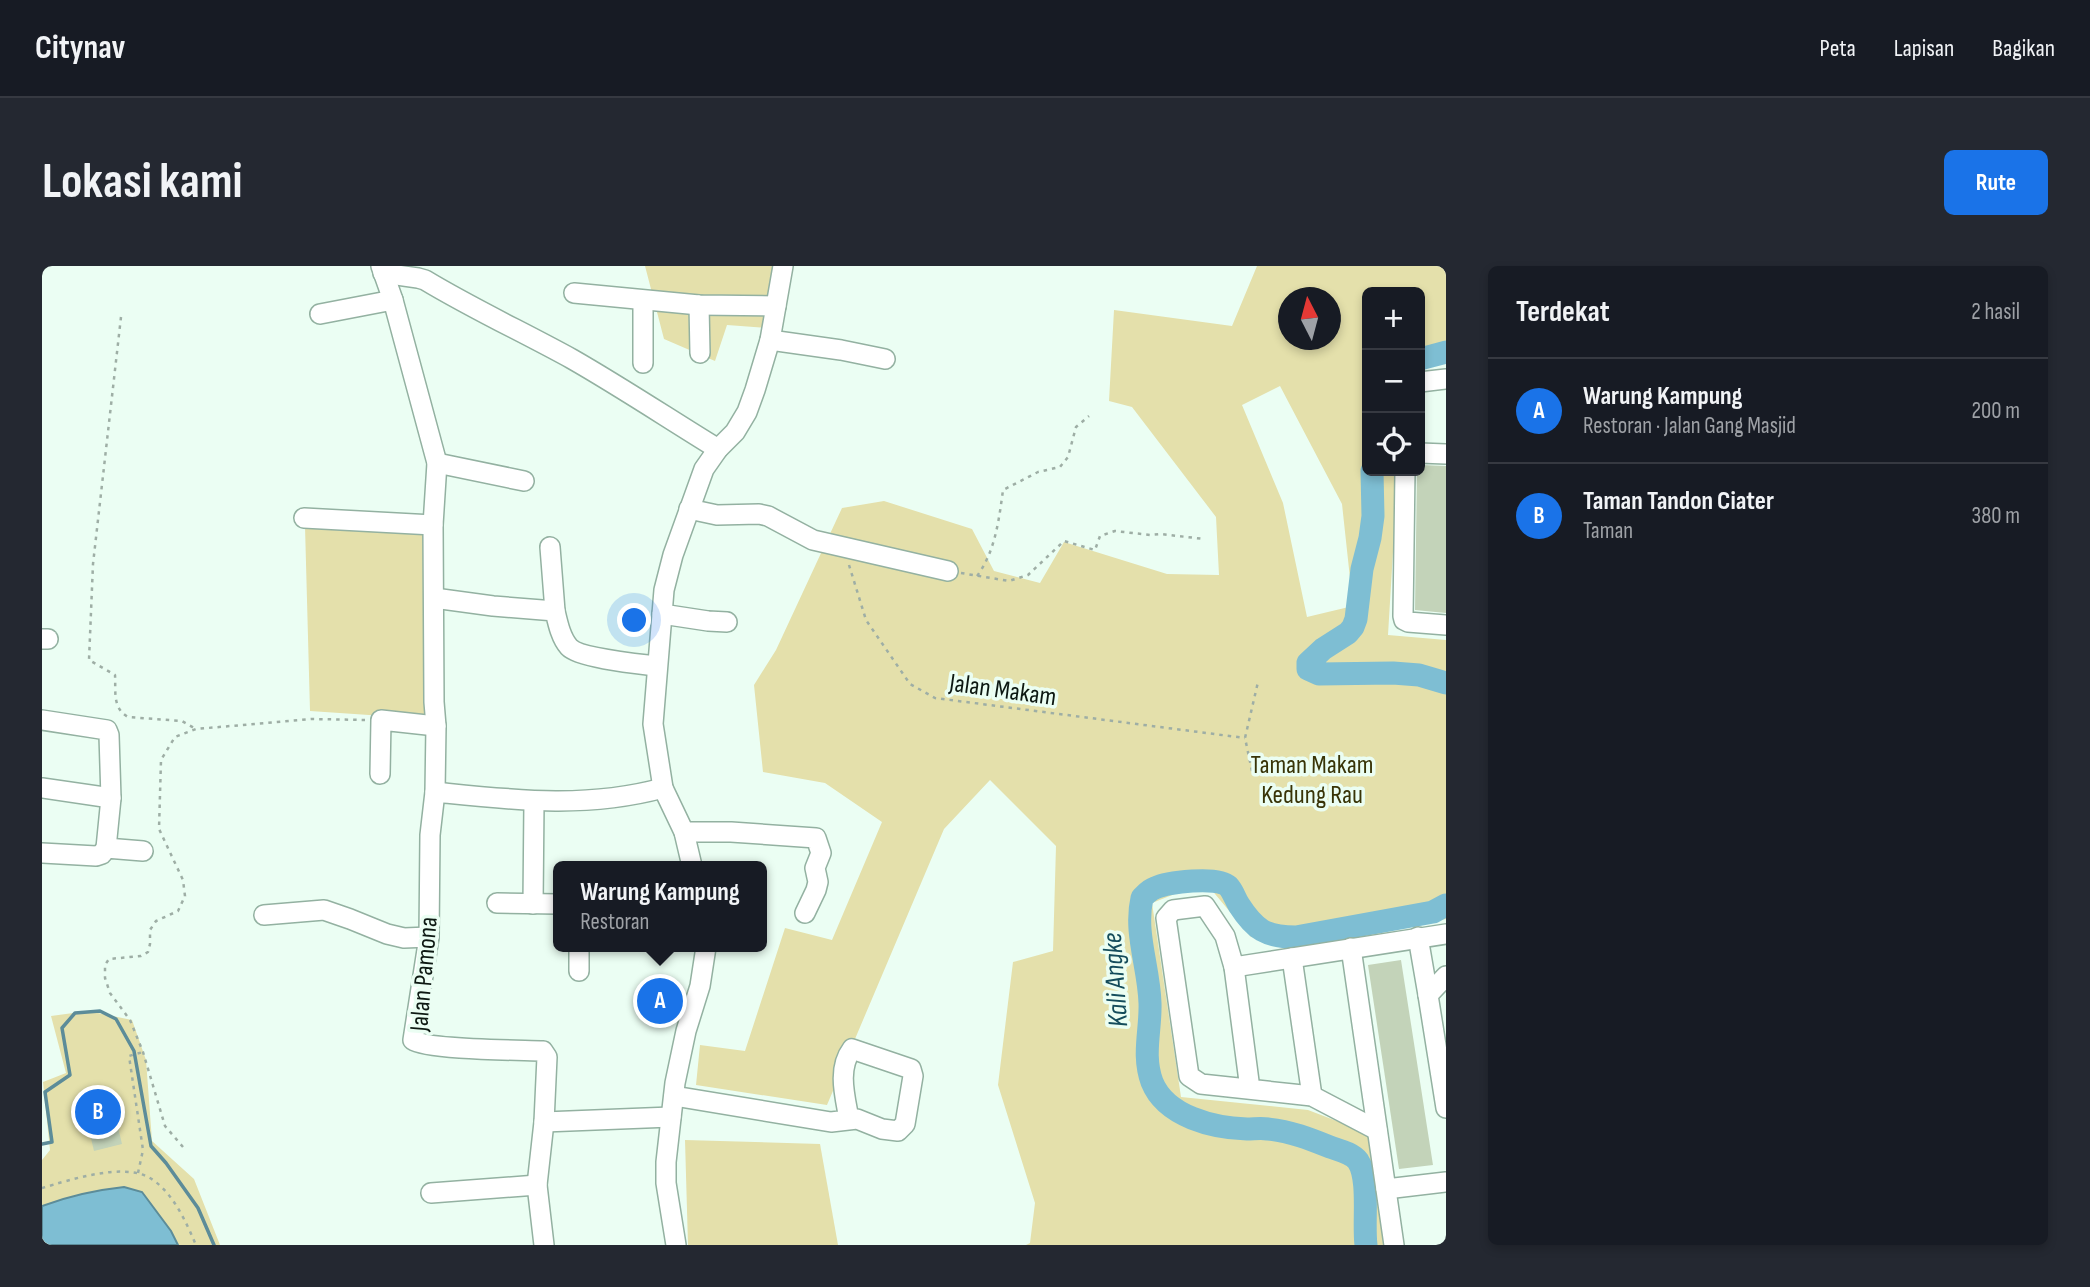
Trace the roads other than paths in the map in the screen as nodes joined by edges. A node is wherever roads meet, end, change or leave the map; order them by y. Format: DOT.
graph roads {
  1 [pos="783,266"];
  2 [pos="382,269"];
  3 [pos="574,293"];
  4 [pos="393,300"];
  5 [pos="643,301"];
  6 [pos="699,305"];
  7 [pos="776,306"];
  8 [pos="320,314"];
  9 [pos="770,340"];
  10 [pos="700,353"];
  11 [pos="885,359"];
  12 [pos="643,363"];
  13 [pos="1446,379"];
  14 [pos="1425,381"];
  15 [pos="718,449"];
  16 [pos="1425,453"];
  17 [pos="1446,454"];
  18 [pos="437,463"];
  19 [pos="1405,476"];
  20 [pos="524,481"];
  21 [pos="689,509"];
  22 [pos="304,518"];
  23 [pos="433,525"];
  24 [pos="550,547"];
  25 [pos="948,571"];
  26 [pos="434,598"];
  27 [pos="555,611"];
  28 [pos="662,614"];
  29 [pos="727,622"];
  30 [pos="1446,625"];
  31 [pos="656,666"];
  32 [pos="42,720"];
  33 [pos="436,726"];
  34 [pos="380,774"];
  35 [pos="42,788"];
  36 [pos="663,788"];
  37 [pos="435,792"];
  38 [pos="111,797"];
  39 [pos="534,802"];
  40 [pos="684,832"];
  41 [pos="107,848"];
  42 [pos="143,852"];
  43 [pos="42,853"];
  44 [pos="691,861"];
  45 [pos="497,903"];
  46 [pos="533,904"];
  47 [pos="553,904"];
  48 [pos="804,913"];
  49 [pos="264,915"];
  50 [pos="1446,933"];
  51 [pos="429,937"];
  52 [pos="1418,937"];
  53 [pos="1351,948"];
  54 [pos="579,952"];
  55 [pos="705,952"];
  56 [pos="1292,958"];
  57 [pos="1234,967"];
  58 [pos="579,971"];
  59 [pos="1445,978"];
  60 [pos="1428,995"];
  61 [pos="1250,1089"];
  62 [pos="674,1096"];
  63 [pos="1312,1096"];
  64 [pos="1446,1108"];
  65 [pos="671,1117"];
  66 [pos="849,1119"];
  67 [pos="544,1122"];
  68 [pos="1377,1130"];
  69 [pos="1446,1182"];
  70 [pos="537,1185"];
  71 [pos="1386,1189"];
  72 [pos="431,1193"];
  73 [pos="544,1245"];
  74 [pos="676,1245"];
  75 [pos="1394,1245"];
  1 -- 7 [label="street"];
  2 -- 4 [label="street, Jalan Pamona"];
  2 -- 15 [label="street"];
  3 -- 5 [label="street"];
  4 -- 8 [label="street"];
  4 -- 18 [label="street, Jalan Pamona"];
  5 -- 6 [label="street"];
  5 -- 12 [label="street"];
  6 -- 7 [label="street"];
  6 -- 10 [label="street"];
  7 -- 9 [label="street"];
  9 -- 11 [label="street"];
  9 -- 15 [label="street"];
  13 -- 14 [label="street"];
  15 -- 21 [label="street"];
  16 -- 17 [label="street"];
  18 -- 20 [label="street"];
  18 -- 23 [label="street, Jalan Pamona"];
  19 -- 30 [label="street"];
  21 -- 25 [label="street"];
  21 -- 28 [label="street"];
  22 -- 23 [label="street"];
  23 -- 26 [label="street, Jalan Pamona"];
  24 -- 27 [label="street"];
  26 -- 27 [label="street"];
  26 -- 33 [label="street, Jalan Pamona"];
  27 -- 31 [label="street"];
  28 -- 29 [label="street"];
  28 -- 31 [label="street"];
  31 -- 36 [label="street"];
  32 -- 38 [label="street"];
  33 -- 34 [label="street"];
  33 -- 37 [label="street, Jalan Pamona"];
  35 -- 38 [label="street"];
  36 -- 39 [label="street"];
  36 -- 40 [label="street"];
  37 -- 39 [label="street"];
  37 -- 51 [label="street, Jalan Pamona"];
  38 -- 41 [label="street"];
  39 -- 46 [label="street"];
  40 -- 44 [label="street"];
  40 -- 48 [label="street"];
  41 -- 42 [label="street"];
  41 -- 43 [label="street"];
  45 -- 46 [label="street"];
  46 -- 47 [label="street"];
  49 -- 51 [label="street"];
  50 -- 52 [label="street"];
  51 -- 67 [label="street, Jalan Pamona"];
  52 -- 53 [label="street"];
  52 -- 60 [label="street"];
  53 -- 56 [label="street"];
  53 -- 68 [label="street"];
  54 -- 58 [label="street"];
  55 -- 62 [label="street"];
  56 -- 57 [label="street"];
  56 -- 63 [label="street"];
  57 -- 61 [label="street"];
  57 -- 61 [label="street"];
  59 -- 60 [label="street"];
  60 -- 64 [label="street"];
  61 -- 63 [label="street"];
  62 -- 65 [label="street"];
  62 -- 66 [label="street"];
  63 -- 68 [label="street"];
  65 -- 67 [label="street"];
  65 -- 74 [label="street"];
  66 -- 66 [label="street"];
  67 -- 70 [label="street, Jalan Pamona"];
  68 -- 71 [label="street"];
  69 -- 71 [label="street"];
  70 -- 72 [label="street"];
  70 -- 73 [label="street, Jalan Pamona"];
  71 -- 75 [label="street"];
}
